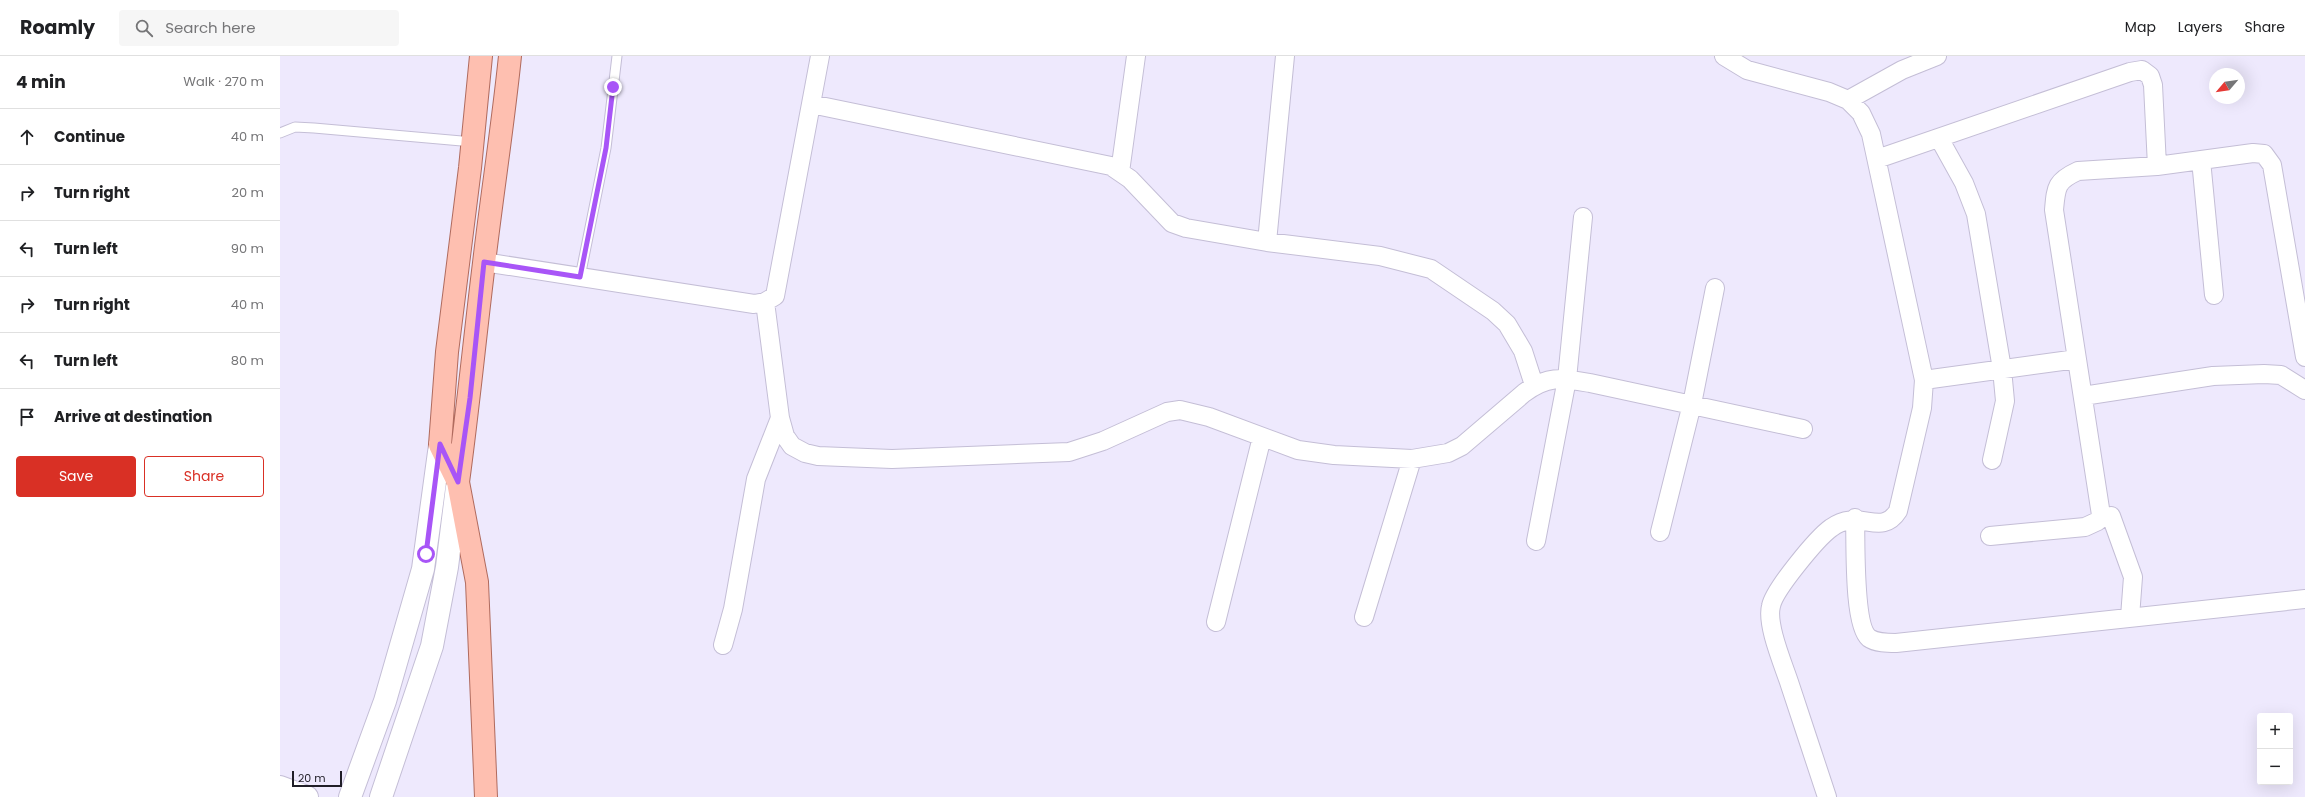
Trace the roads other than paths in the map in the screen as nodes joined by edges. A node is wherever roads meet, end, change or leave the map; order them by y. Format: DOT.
graph roads {
  1 [pos="481,56"];
  2 [pos="510,56"];
  3 [pos="617,56"];
  4 [pos="820,56"];
  5 [pos="1136,56"];
  6 [pos="1285,56"];
  7 [pos="1724,56"];
  8 [pos="1937,56"];
  9 [pos="1848,100"];
  10 [pos="811,104"];
  11 [pos="280,133"];
  12 [pos="1939,138"];
  13 [pos="473,142"];
  14 [pos="1877,159"];
  15 [pos="2201,160"];
  16 [pos="2157,166"];
  17 [pos="1120,172"];
  18 [pos="1583,217"];
  19 [pos="1266,242"];
  20 [pos="484,262"];
  21 [pos="580,277"];
  22 [pos="1715,288"];
  23 [pos="2214,294"];
  24 [pos="765,302"];
  25 [pos="2305,357"];
  26 [pos="2078,359"];
  27 [pos="2002,369"];
  28 [pos="1567,379"];
  29 [pos="1924,380"];
  30 [pos="1534,385"];
  31 [pos="2305,390"];
  32 [pos="2083,396"];
  33 [pos="1692,404"];
  34 [pos="780,418"];
  35 [pos="1803,429"];
  36 [pos="1262,437"];
  37 [pos="440,444"];
  38 [pos="1412,459"];
  39 [pos="1992,460"];
  40 [pos="458,482"];
  41 [pos="2111,516"];
  42 [pos="1855,518"];
  43 [pos="1660,532"];
  44 [pos="1990,536"];
  45 [pos="1536,541"];
  46 [pos="2305,599"];
  47 [pos="1364,617"];
  48 [pos="2130,618"];
  49 [pos="1216,622"];
  50 [pos="722,645"];
  51 [pos="280,787"];
  52 [pos="307,797"];
  53 [pos="350,797"];
  54 [pos="382,797"];
  55 [pos="486,797"];
  56 [pos="1827,797"];
  1 -- 13 [label="main road"];
  2 -- 20 [label="main road"];
  3 -- 21 [label="lane"];
  4 -- 10 [label="street"];
  5 -- 17 [label="street"];
  6 -- 19 [label="street"];
  7 -- 9 [label="street"];
  8 -- 9 [label="street"];
  9 -- 14 [label="street"];
  10 -- 17 [label="street"];
  10 -- 24 [label="street"];
  11 -- 13 [label="lane"];
  12 -- 14 [label="street"];
  12 -- 16 [label="street"];
  12 -- 27 [label="street"];
  13 -- 37 [label="main road"];
  14 -- 29 [label="street"];
  15 -- 16 [label="street"];
  15 -- 23 [label="street"];
  15 -- 25 [label="street"];
  16 -- 26 [label="street"];
  17 -- 19 [label="street"];
  18 -- 28 [label="street"];
  19 -- 30 [label="street"];
  20 -- 21 [label="street"];
  20 -- 40 [label="main road"];
  21 -- 24 [label="street"];
  22 -- 33 [label="street"];
  24 -- 34 [label="street"];
  26 -- 27 [label="street"];
  26 -- 32 [label="street"];
  27 -- 29 [label="street"];
  27 -- 39 [label="street"];
  28 -- 30 [label="street"];
  28 -- 33 [label="street"];
  28 -- 45 [label="street"];
  29 -- 42 [label="street"];
  30 -- 38 [label="street"];
  31 -- 32 [label="street"];
  32 -- 44 [label="street"];
  33 -- 35 [label="street"];
  33 -- 43 [label="street"];
  34 -- 36 [label="street"];
  34 -- 50 [label="street"];
  36 -- 38 [label="street"];
  36 -- 49 [label="street"];
  37 -- 40 [label="main road"];
  37 -- 53 [label="street"];
  38 -- 47 [label="street"];
  40 -- 54 [label="street"];
  40 -- 55 [label="main road"];
  41 -- 48 [label="street"];
  42 -- 48 [label="street"];
  42 -- 56 [label="street"];
  46 -- 48 [label="street"];
  51 -- 52 [label="street"];
}
